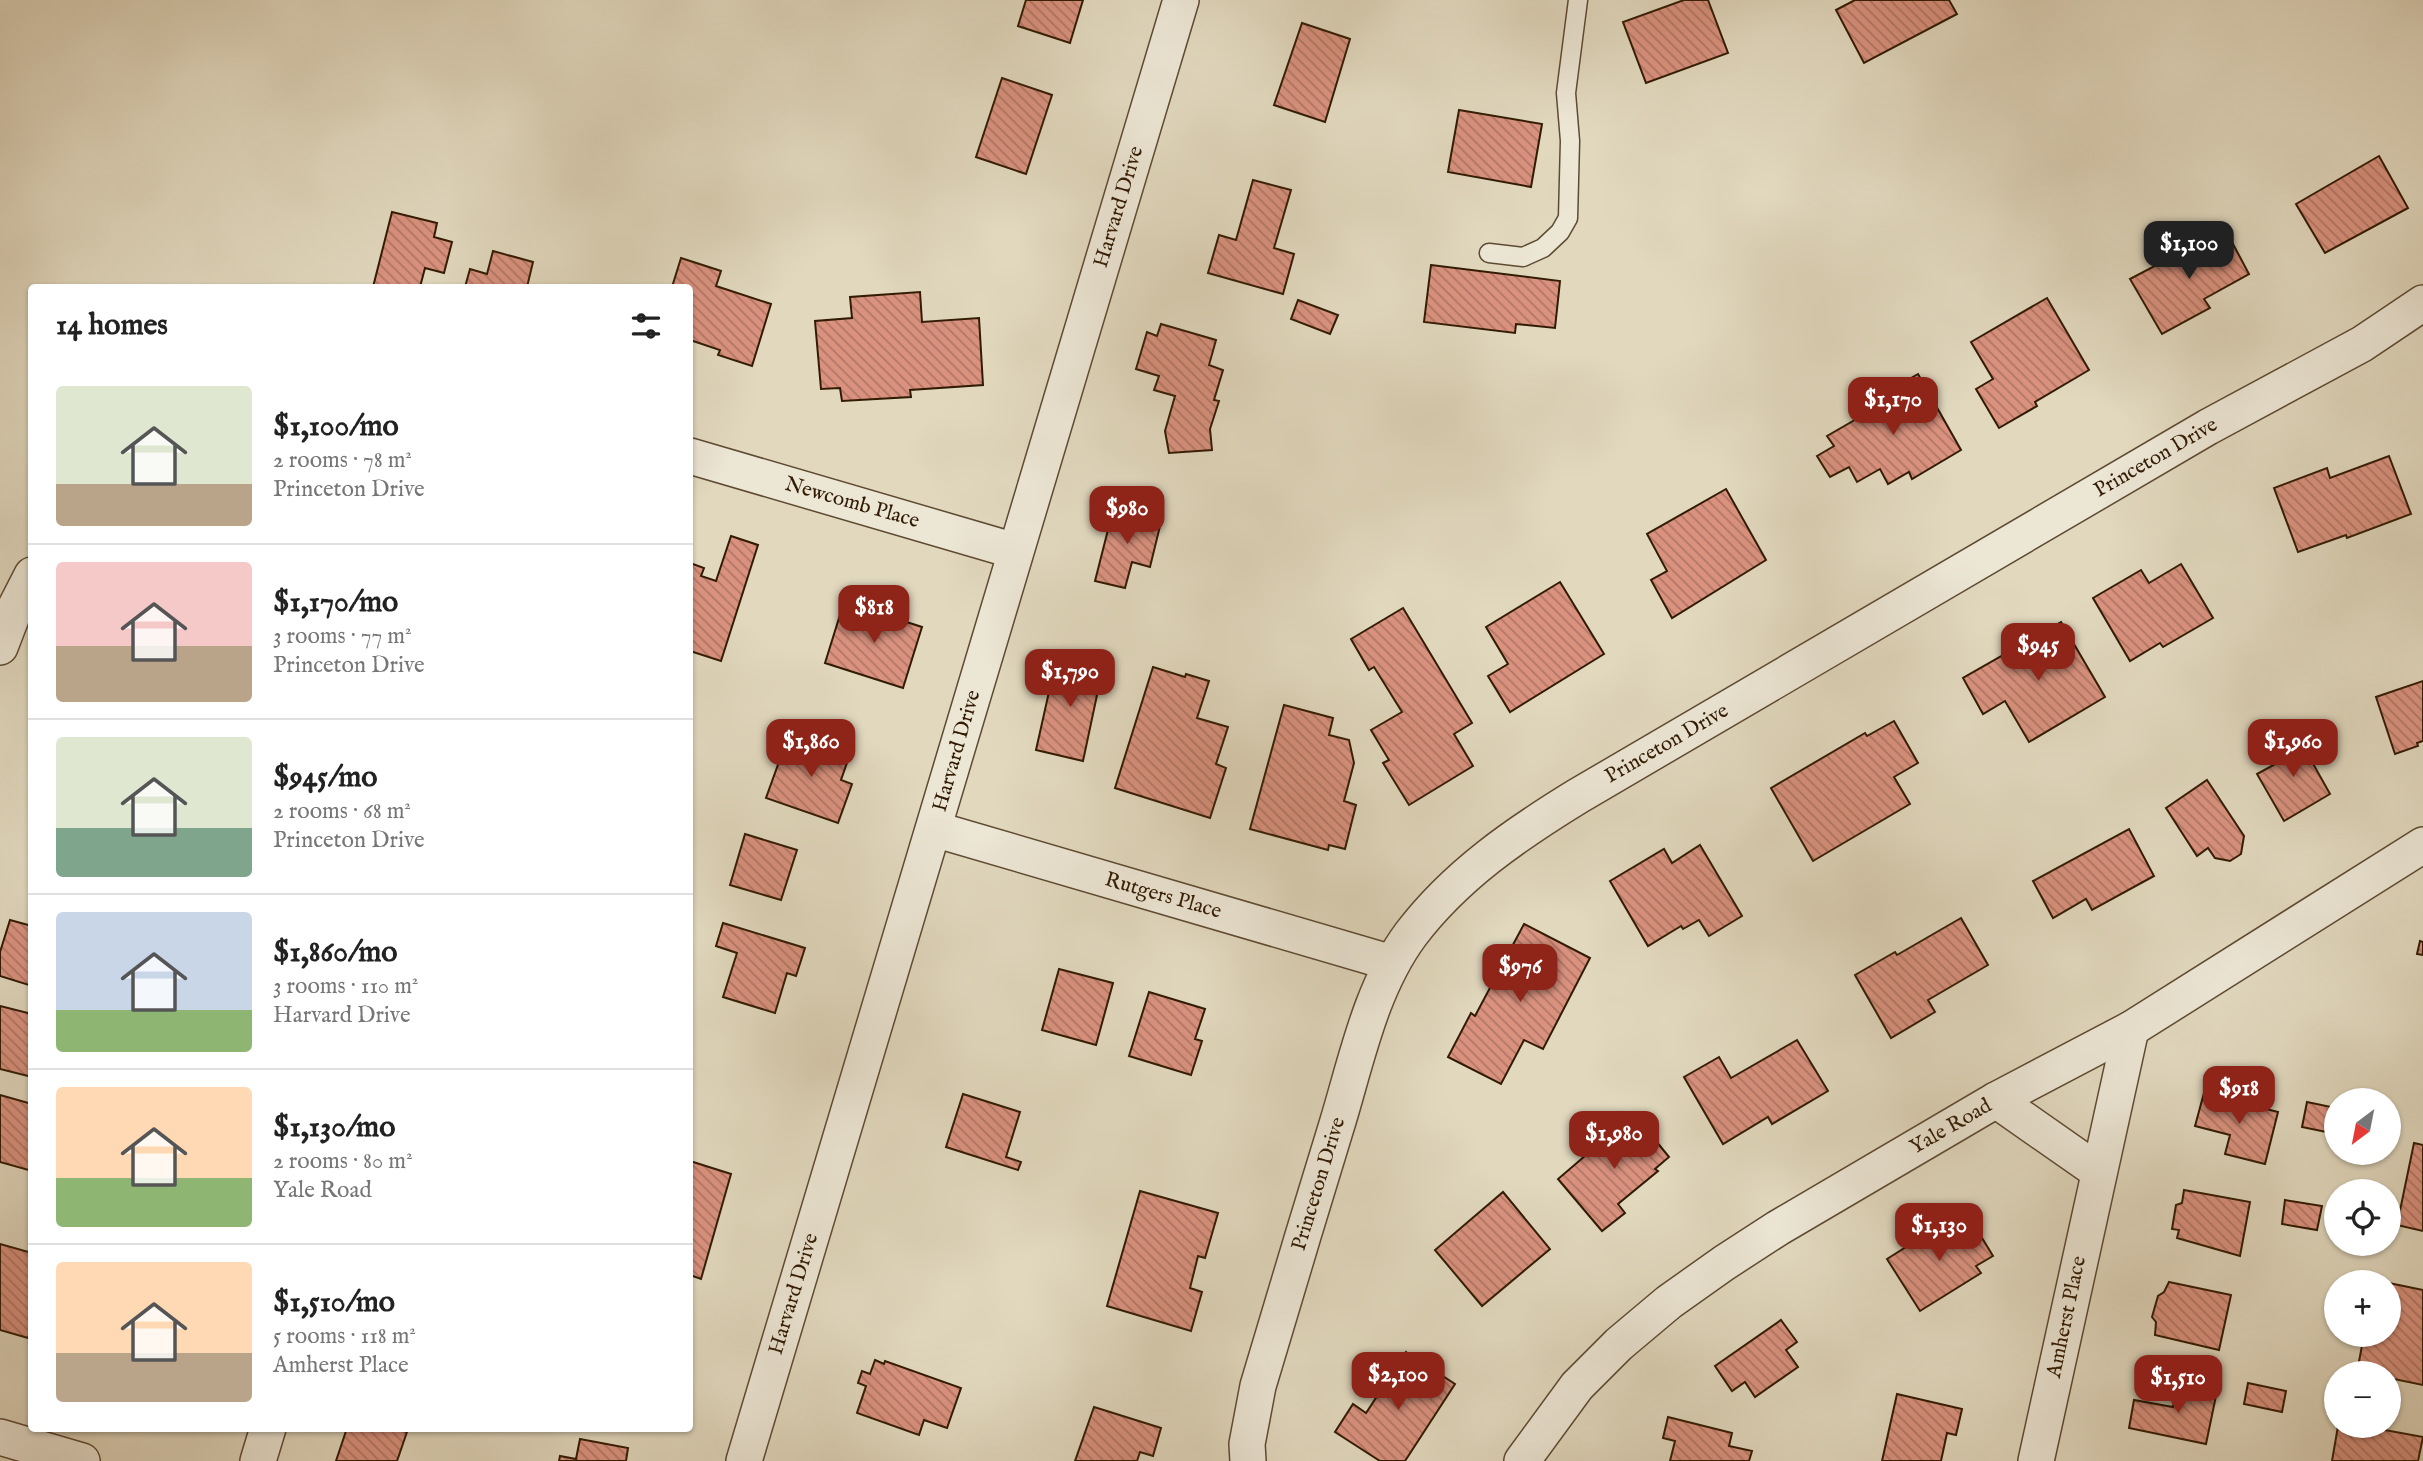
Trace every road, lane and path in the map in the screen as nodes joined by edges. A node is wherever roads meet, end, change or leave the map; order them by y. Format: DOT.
graph roads {
  1 [pos="1181,0"];
  2 [pos="1578,0"];
  3 [pos="1489,253"];
  4 [pos="2423,303"];
  5 [pos="693,457"];
  6 [pos="1015,551"];
  7 [pos="28,583"];
  8 [pos="0,647"];
  9 [pos="934,829"];
  10 [pos="2423,845"];
  11 [pos="1392,963"];
  12 [pos="2131,1029"];
  13 [pos="1996,1100"];
  14 [pos="2099,1172"];
  15 [pos="267,1432"];
  16 [pos="0,1437"];
  17 [pos="82,1461"];
  18 [pos="258,1461"];
  19 [pos="744,1461"];
  20 [pos="1248,1461"];
  21 [pos="1522,1461"];
  22 [pos="2036,1461"];
  1 -- 6 [label="street, Harvard Drive"];
  2 -- 3 [label="lane"];
  4 -- 11 [label="street, Princeton Drive"];
  5 -- 6 [label="street, Newcomb Place"];
  6 -- 9 [label="street, Harvard Drive"];
  7 -- 8 [label="street"];
  9 -- 11 [label="street, Rutgers Place"];
  9 -- 19 [label="street, Harvard Drive"];
  10 -- 12 [label="street, Yale Road"];
  11 -- 20 [label="street, Princeton Drive"];
  12 -- 13 [label="street, Yale Road"];
  12 -- 14 [label="street, Amherst Place"];
  13 -- 14 [label="street"];
  13 -- 21 [label="street, Yale Road"];
  14 -- 22 [label="street, Amherst Place"];
  15 -- 18 [label="street"];
  16 -- 17 [label="street"];
}
